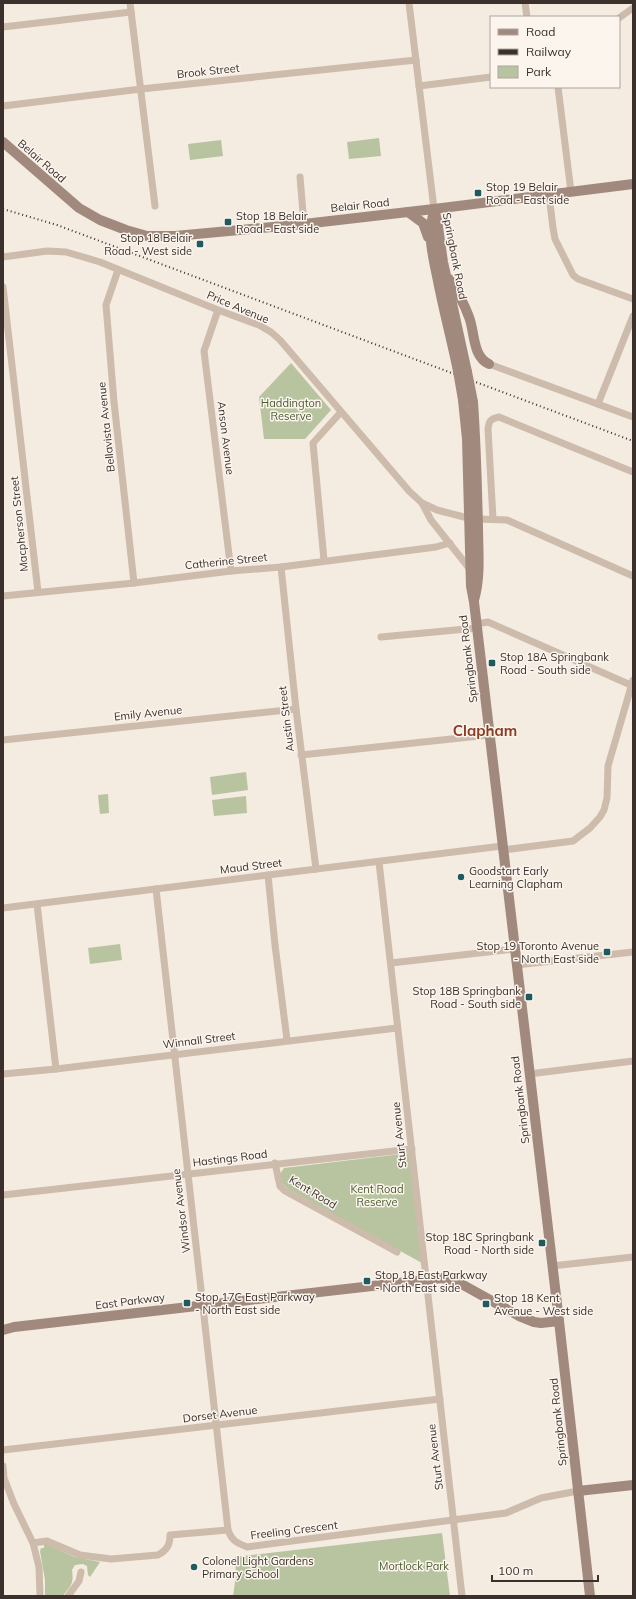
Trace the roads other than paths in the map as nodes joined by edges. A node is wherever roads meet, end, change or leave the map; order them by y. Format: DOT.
graph roads {
  1 [pos="130,3"];
  2 [pos="409,3"];
  3 [pos="525,3"];
  4 [pos="633,8"];
  5 [pos="131,12"];
  6 [pos="527,16"];
  7 [pos="620,17"];
  8 [pos="3,27"];
  9 [pos="416,60"];
  10 [pos="490,77"];
  11 [pos="419,86"];
  12 [pos="558,88"];
  13 [pos="141,89"];
  14 [pos="3,106"];
  15 [pos="3,142"];
  16 [pos="300,178"];
  17 [pos="633,178"];
  18 [pos="633,184"];
  19 [pos="605,187"];
  20 [pos="571,192"];
  21 [pos="550,195"];
  22 [pos="155,206"];
  23 [pos="434,209"];
  24 [pos="408,212"];
  25 [pos="304,224"];
  26 [pos="432,246"];
  27 [pos="3,257"];
  28 [pos="118,270"];
  29 [pos="446,275"];
  30 [pos="3,287"];
  31 [pos="633,299"];
  32 [pos="218,310"];
  33 [pos="633,316"];
  34 [pos="474,340"];
  35 [pos="463,352"];
  36 [pos="489,364"];
  37 [pos="463,372"];
  38 [pos="598,404"];
  39 [pos="341,412"];
  40 [pos="633,417"];
  41 [pos="633,472"];
  42 [pos="422,503"];
  43 [pos="473,519"];
  44 [pos="493,519"];
  45 [pos="450,543"];
  46 [pos="324,560"];
  47 [pos="281,567"];
  48 [pos="469,568"];
  49 [pos="231,571"];
  50 [pos="633,576"];
  51 [pos="134,583"];
  52 [pos="38,592"];
  53 [pos="3,596"];
  54 [pos="474,602"];
  55 [pos="477,626"];
  56 [pos="381,637"];
  57 [pos="632,684"];
  58 [pos="296,708"];
  59 [pos="489,735"];
  60 [pos="3,740"];
  61 [pos="301,755"];
  62 [pos="503,848"];
  63 [pos="379,862"];
  64 [pos="316,869"];
  65 [pos="268,875"];
  66 [pos="156,889"];
  67 [pos="37,904"];
  68 [pos="3,908"];
  69 [pos="514,949"];
  70 [pos="633,952"];
  71 [pos="391,963"];
  72 [pos="516,965"];
  73 [pos="397,1028"];
  74 [pos="287,1040"];
  75 [pos="174,1054"];
  76 [pos="633,1062"];
  77 [pos="56,1069"];
  78 [pos="3,1074"];
  79 [pos="529,1074"];
  80 [pos="412,1149"];
  81 [pos="275,1164"];
  82 [pos="187,1174"];
  83 [pos="3,1195"];
  84 [pos="397,1252"];
  85 [pos="633,1257"];
  86 [pos="552,1266"];
  87 [pos="426,1279"];
  88 [pos="202,1305"];
  89 [pos="559,1321"];
  90 [pos="3,1330"];
  91 [pos="440,1399"];
  92 [pos="216,1426"];
  93 [pos="3,1450"];
  94 [pos="3,1466"];
  95 [pos="4,1478"];
  96 [pos="633,1485"];
  97 [pos="578,1491"];
  98 [pos="453,1520"];
  99 [pos="228,1530"];
  100 [pos="33,1543"];
  101 [pos="81,1572"];
  102 [pos="40,1596"];
  103 [pos="68,1596"];
  104 [pos="462,1596"];
  105 [pos="590,1596"];
  1 -- 5 [label="street"];
  2 -- 9 [label="street"];
  3 -- 6 [label="street"];
  4 -- 7 [label="street"];
  5 -- 8 [label="street"];
  5 -- 13 [label="street"];
  9 -- 11 [label="street"];
  9 -- 13 [label="street, Brook Street"];
  10 -- 11 [label="street"];
  11 -- 23 [label="street"];
  12 -- 20 [label="street"];
  13 -- 14 [label="street, Brook Street"];
  13 -- 22 [label="street"];
  15 -- 25 [label="main road, Belair Road"];
  16 -- 25 [label="street"];
  17 -- 19 [label="main road, Belair Road"];
  18 -- 19 [label="main road, Belair Road"];
  19 -- 20 [label="main road, Belair Road"];
  20 -- 21 [label="main road, Belair Road"];
  21 -- 23 [label="main road, Belair Road"];
  21 -- 31 [label="street"];
  23 -- 24 [label="main road, Belair Road"];
  23 -- 26 [label="main road, Springbank Road"];
  23 -- 29 [label="main road, Springbank Road"];
  24 -- 25 [label="main road, Belair Road"];
  24 -- 26 [label="main road"];
  26 -- 37 [label="main road, Springbank Road"];
  27 -- 28 [label="street, Price Avenue"];
  28 -- 32 [label="street, Price Avenue"];
  28 -- 51 [label="street, Bellavista Avenue"];
  29 -- 34 [label="main road"];
  29 -- 35 [label="main road, Springbank Road"];
  30 -- 52 [label="street, Macpherson Street"];
  32 -- 39 [label="street, Price Avenue"];
  32 -- 49 [label="street, Anson Avenue"];
  33 -- 38 [label="street"];
  34 -- 35 [label="main road"];
  34 -- 36 [label="main road"];
  35 -- 37 [label="main road, Springbank Road"];
  36 -- 38 [label="street"];
  37 -- 43 [label="main road, Springbank Road, bridge"];
  38 -- 40 [label="street"];
  39 -- 42 [label="street, Price Avenue"];
  39 -- 46 [label="street"];
  41 -- 44 [label="street"];
  42 -- 43 [label="street, Price Avenue"];
  42 -- 45 [label="street, Price Avenue"];
  43 -- 44 [label="street, Price Avenue"];
  43 -- 48 [label="main road, Springbank Road"];
  43 -- 54 [label="main road, Springbank Road"];
  44 -- 50 [label="street, Price Avenue"];
  45 -- 46 [label="street, Catherine Street"];
  45 -- 48 [label="street, Price Avenue"];
  46 -- 47 [label="street, Catherine Street"];
  47 -- 49 [label="street, Catherine Street"];
  47 -- 58 [label="street, Austin Street"];
  48 -- 54 [label="main road, Springbank Road"];
  49 -- 51 [label="street, Catherine Street"];
  51 -- 52 [label="street, Catherine Street"];
  52 -- 53 [label="street, Catherine Street"];
  54 -- 55 [label="main road, Springbank Road"];
  55 -- 56 [label="street"];
  55 -- 57 [label="street"];
  55 -- 59 [label="main road, Springbank Road"];
  57 -- 62 [label="street, Maud Street"];
  58 -- 60 [label="street, Emily Avenue"];
  58 -- 61 [label="street, Austin Street"];
  59 -- 61 [label="street"];
  59 -- 62 [label="main road, Springbank Road"];
  61 -- 64 [label="street, Austin Street"];
  62 -- 63 [label="street, Maud Street"];
  62 -- 69 [label="main road, Springbank Road"];
  63 -- 64 [label="street, Maud Street"];
  63 -- 71 [label="street, Sturt Avenue"];
  64 -- 65 [label="street, Maud Street"];
  65 -- 66 [label="street, Maud Street"];
  65 -- 74 [label="street"];
  66 -- 67 [label="street, Maud Street"];
  66 -- 75 [label="street, Windsor Avenue"];
  67 -- 68 [label="street, Maud Street"];
  67 -- 77 [label="street"];
  69 -- 71 [label="street"];
  69 -- 72 [label="main road, Springbank Road"];
  70 -- 72 [label="street"];
  71 -- 73 [label="street, Sturt Avenue"];
  72 -- 79 [label="main road, Springbank Road"];
  73 -- 74 [label="street, Winnall Street"];
  73 -- 80 [label="street, Sturt Avenue"];
  74 -- 75 [label="street, Winnall Street"];
  75 -- 77 [label="street, Winnall Street"];
  75 -- 82 [label="street, Windsor Avenue"];
  76 -- 79 [label="street"];
  77 -- 78 [label="street, Winnall Street"];
  79 -- 86 [label="main road, Springbank Road"];
  80 -- 81 [label="street, Hastings Road"];
  80 -- 87 [label="street, Sturt Avenue"];
  81 -- 82 [label="street, Hastings Road"];
  81 -- 84 [label="street, Kent Road"];
  82 -- 83 [label="street, Hastings Road"];
  82 -- 88 [label="street, Windsor Avenue"];
  85 -- 86 [label="street"];
  86 -- 89 [label="main road, Springbank Road"];
  87 -- 88 [label="main road, East Parkway"];
  87 -- 89 [label="main road"];
  87 -- 91 [label="street, Sturt Avenue"];
  88 -- 90 [label="main road, East Parkway"];
  88 -- 92 [label="street, Windsor Avenue"];
  89 -- 97 [label="main road, Springbank Road"];
  91 -- 92 [label="street, Dorset Avenue"];
  91 -- 98 [label="street, Sturt Avenue"];
  92 -- 93 [label="street, Dorset Avenue"];
  92 -- 99 [label="street, Windsor Avenue"];
  94 -- 95 [label="street"];
  95 -- 100 [label="street"];
  96 -- 97 [label="main road"];
  97 -- 98 [label="street, Freeling Crescent"];
  97 -- 105 [label="main road, Springbank Road"];
  98 -- 99 [label="street, Freeling Crescent"];
  98 -- 104 [label="street, Sturt Avenue"];
  99 -- 100 [label="street"];
  100 -- 102 [label="street"];
  101 -- 103 [label="street"];
}
